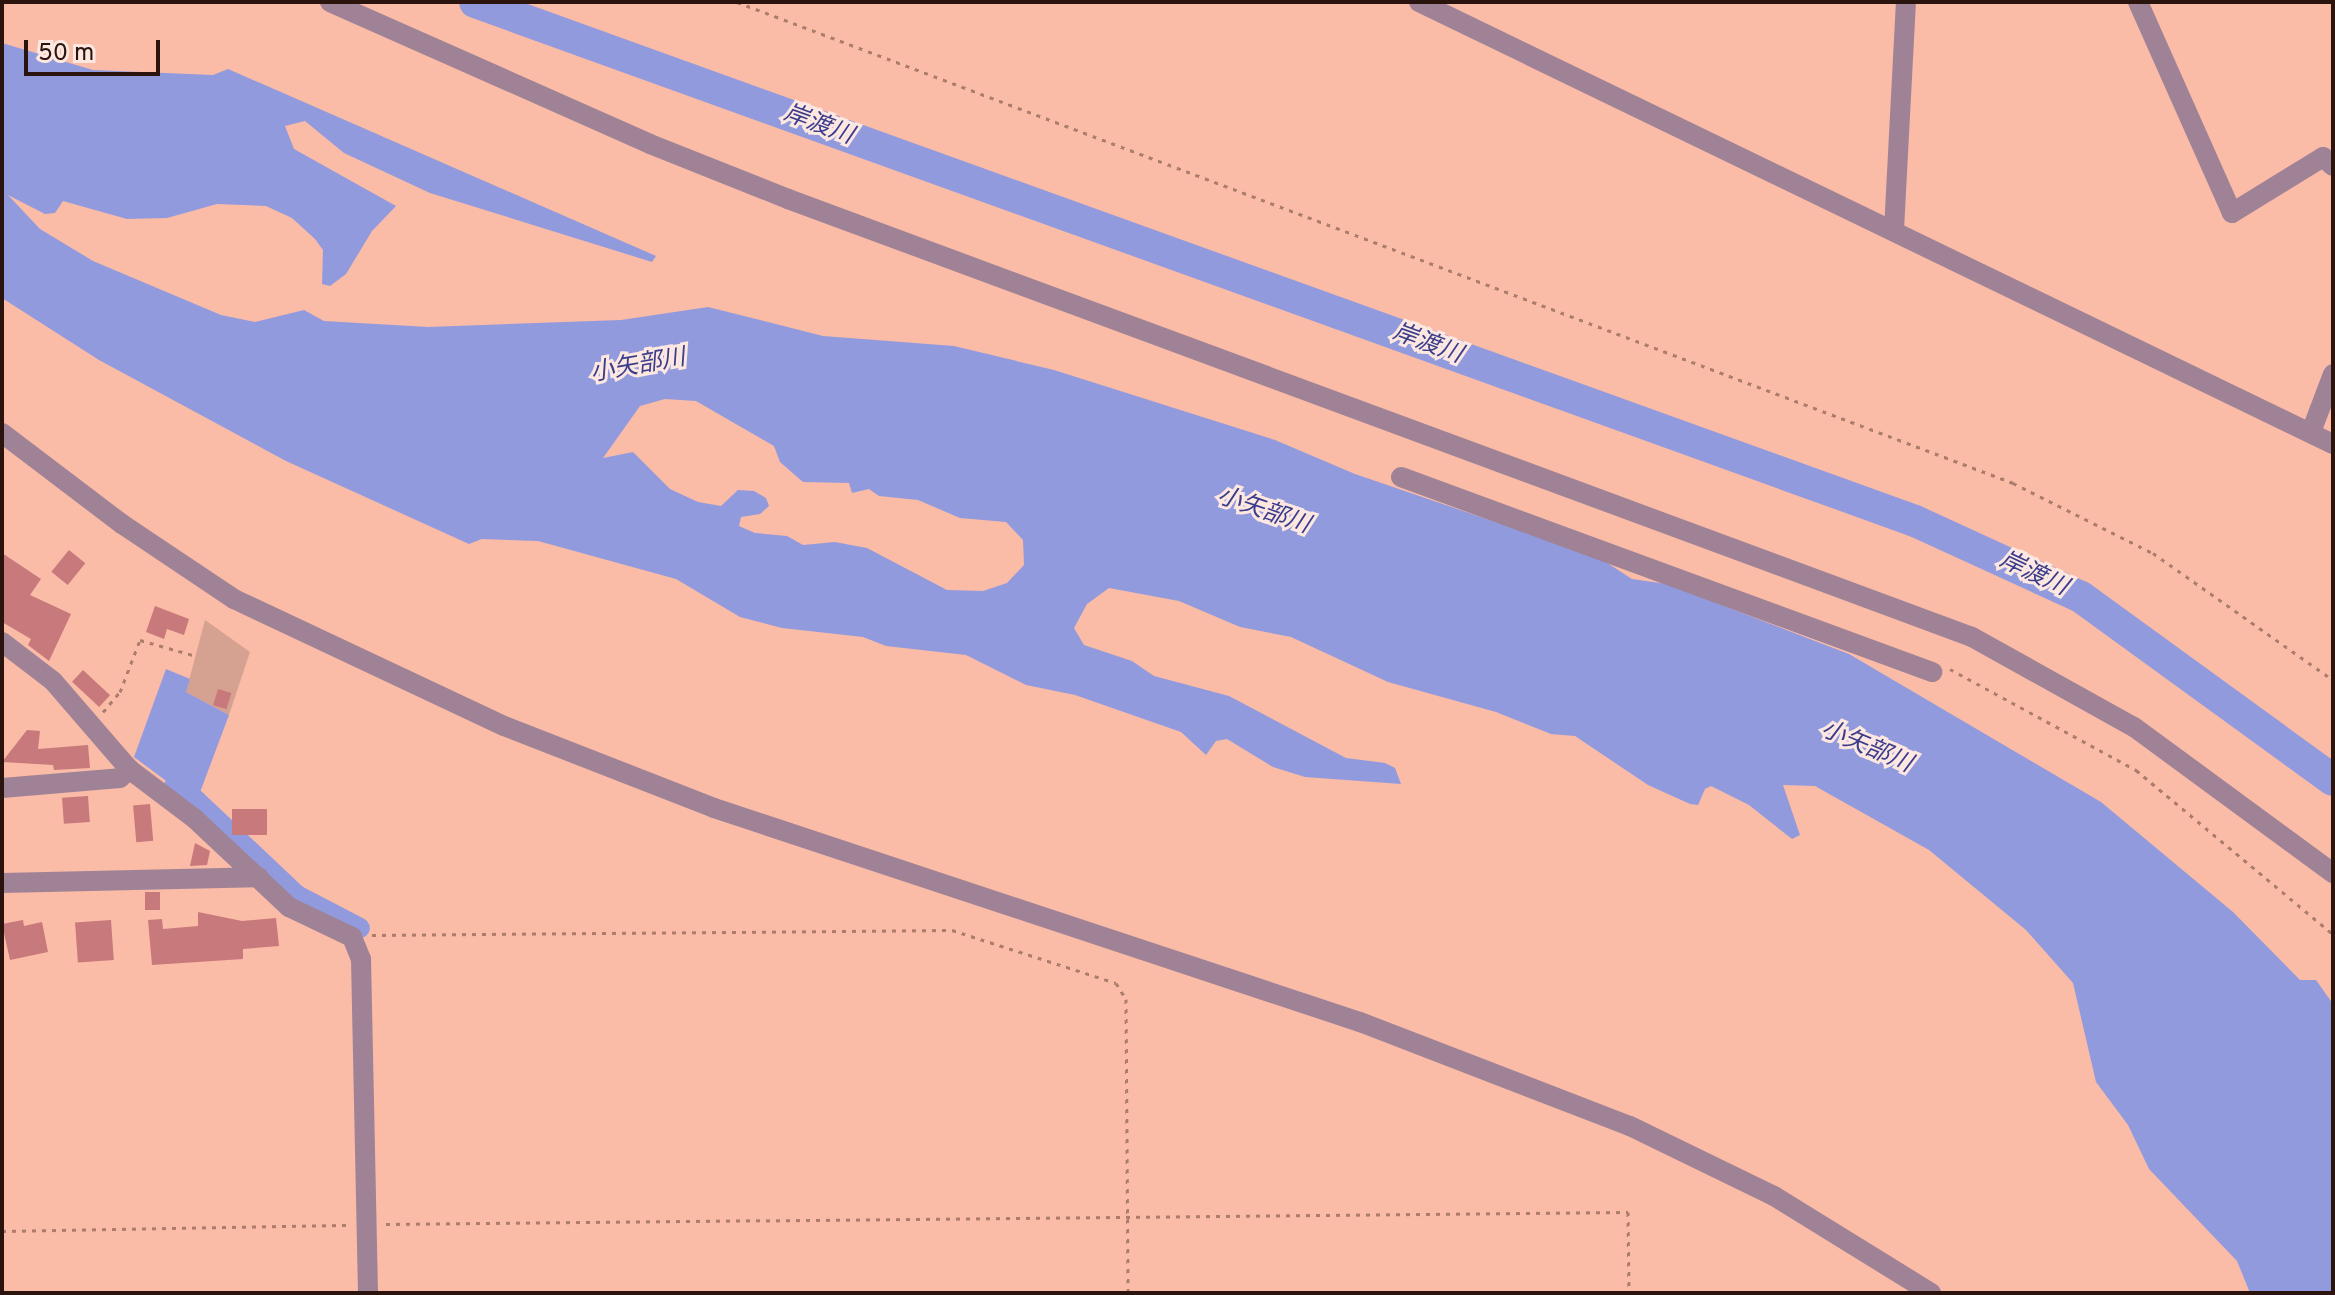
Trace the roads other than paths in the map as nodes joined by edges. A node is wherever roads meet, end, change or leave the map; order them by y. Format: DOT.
graph roads {
  1 [pos="330,2"];
  2 [pos="1419,2"];
  3 [pos="1906,2"];
  4 [pos="2138,2"];
  5 [pos="2333,166"];
  6 [pos="1894,230"];
  7 [pos="2333,374"];
  8 [pos="2311,432"];
  9 [pos="2,433"];
  10 [pos="2333,444"];
  11 [pos="1401,477"];
  12 [pos="2,642"];
  13 [pos="1932,672"];
  14 [pos="129,769"];
  15 [pos="2,788"];
  16 [pos="2333,873"];
  17 [pos="259,877"];
  18 [pos="2,883"];
  19 [pos="368,1293"];
  20 [pos="1931,1293"];
  1 -- 16 [label="street"];
  2 -- 6 [label="street"];
  3 -- 6 [label="street"];
  4 -- 5 [label="street"];
  6 -- 8 [label="street"];
  7 -- 8 [label="street"];
  8 -- 10 [label="street"];
  9 -- 20 [label="street"];
  11 -- 13 [label="street"];
  12 -- 14 [label="street"];
  14 -- 15 [label="street"];
  14 -- 17 [label="street"];
  17 -- 18 [label="street"];
  17 -- 19 [label="street"];
}
